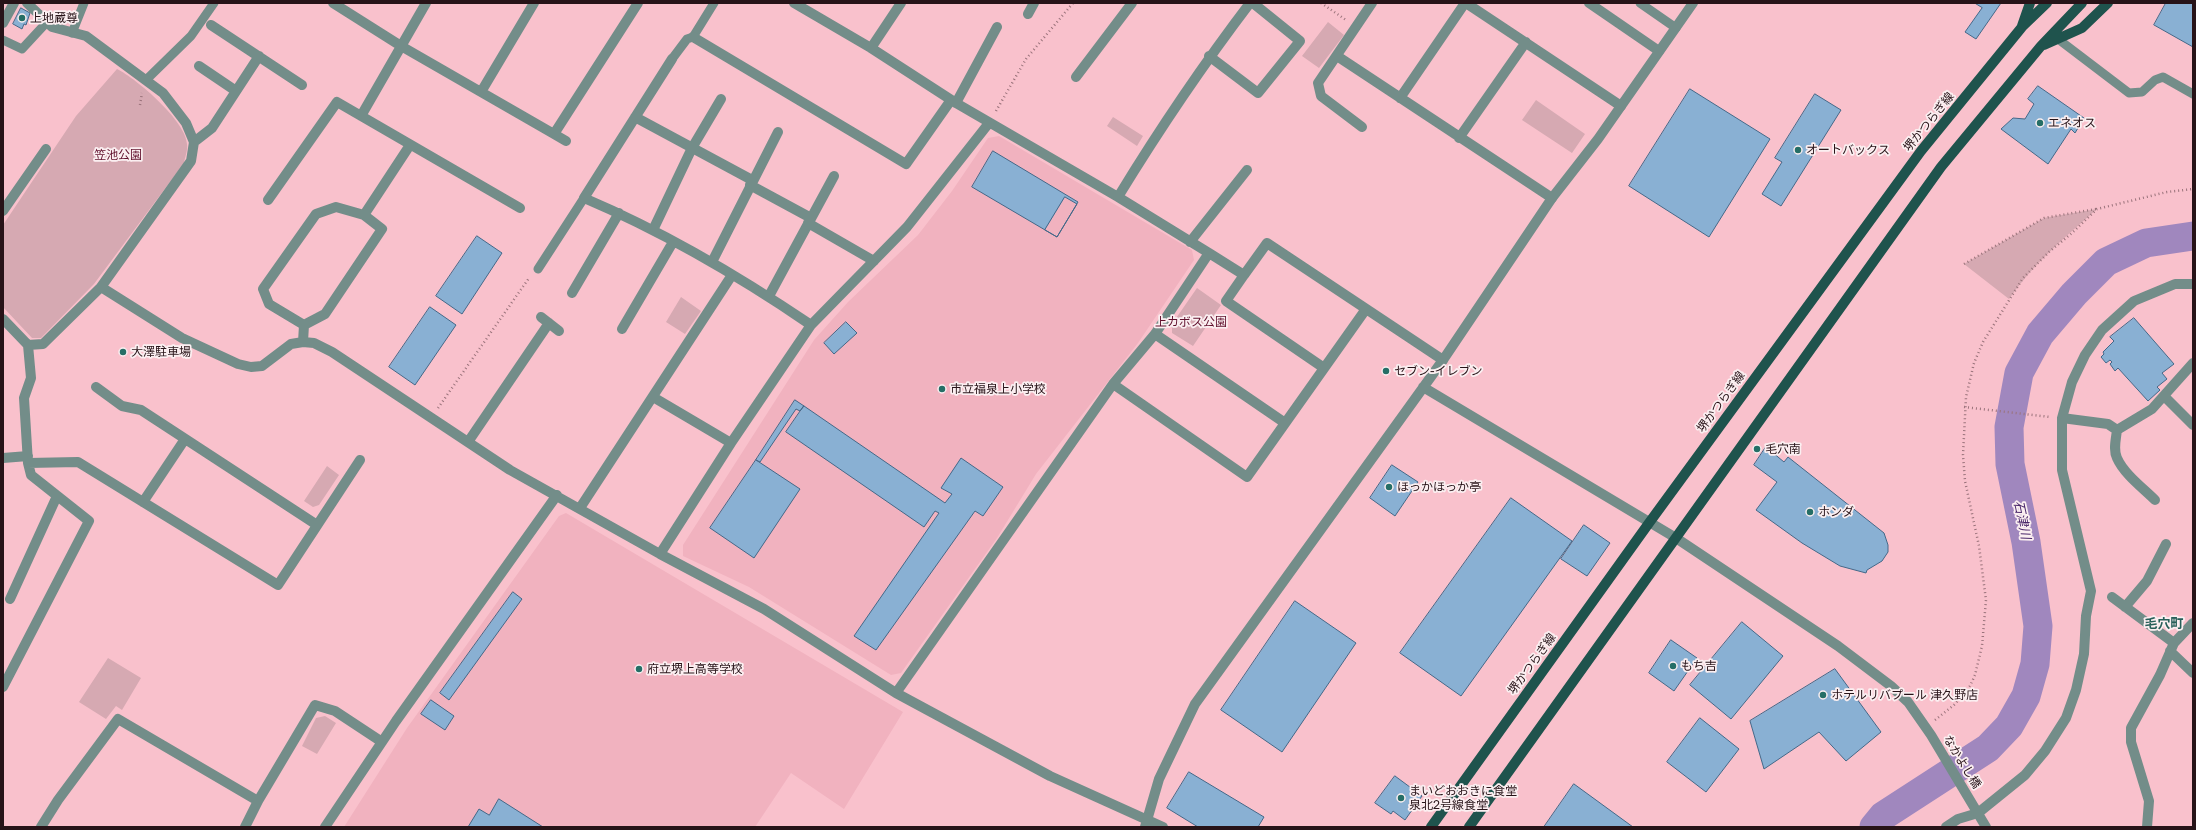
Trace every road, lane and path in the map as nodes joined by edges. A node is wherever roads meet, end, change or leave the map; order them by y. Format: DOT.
graph roads {
  1 [pos="14,3"];
  2 [pos="28,3"];
  3 [pos="84,3"];
  4 [pos="214,3"];
  5 [pos="333,3"];
  6 [pos="426,3"];
  7 [pos="534,3"];
  8 [pos="714,3"];
  9 [pos="794,3"];
  10 [pos="901,3"];
  11 [pos="1034,3"];
  12 [pos="1073,3"];
  13 [pos="1132,3"];
  14 [pos="1252,3"];
  15 [pos="1321,3"];
  16 [pos="1372,3"];
  17 [pos="1466,3"];
  18 [pos="1589,3"];
  19 [pos="1640,3"];
  20 [pos="1693,3"];
  21 [pos="2030,3"];
  22 [pos="2047,3"];
  23 [pos="2082,3"];
  24 [pos="2108,3"];
  25 [pos="636,4"];
  26 [pos="1028,14"];
  27 [pos="47,22"];
  28 [pos="207,22"];
  29 [pos="3,23"];
  30 [pos="997,27"];
  31 [pos="1356,27"];
  32 [pos="2022,27"];
  33 [pos="1676,28"];
  34 [pos="72,32"];
  35 [pos="693,37"];
  36 [pos="2058,39"];
  37 [pos="3,40"];
  38 [pos="1526,42"];
  39 [pos="401,46"];
  40 [pos="2041,46"];
  41 [pos="871,48"];
  42 [pos="1659,51"];
  43 [pos="259,56"];
  44 [pos="1209,56"];
  45 [pos="1337,56"];
  46 [pos="672,59"];
  47 [pos="199,66"];
  48 [pos="1076,77"];
  49 [pos="146,80"];
  50 [pos="302,85"];
  51 [pos="236,91"];
  52 [pos="481,92"];
  53 [pos="2193,94"];
  54 [pos="1400,98"];
  55 [pos="721,99"];
  56 [pos="953,102"];
  57 [pos="1621,106"];
  58 [pos="361,116"];
  59 [pos="635,117"];
  60 [pos="989,123"];
  61 [pos="1362,127"];
  62 [pos="778,132"];
  63 [pos="554,134"];
  64 [pos="1459,138"];
  65 [pos="566,141"];
  66 [pos="194,142"];
  67 [pos="410,145"];
  68 [pos="692,148"];
  69 [pos="46,149"];
  70 [pos="1247,170"];
  71 [pos="834,176"];
  72 [pos="751,183"];
  73 [pos="2193,189"];
  74 [pos="1118,197"];
  75 [pos="584,198"];
  76 [pos="1552,198"];
  77 [pos="268,200"];
  78 [pos="520,208"];
  79 [pos="2097,209"];
  80 [pos="3,211"];
  81 [pos="619,213"];
  82 [pos="364,215"];
  83 [pos="809,220"];
  84 [pos="653,230"];
  85 [pos="673,242"];
  86 [pos="1190,242"];
  87 [pos="1209,253"];
  88 [pos="874,261"];
  89 [pos="712,262"];
  90 [pos="1964,264"];
  91 [pos="538,269"];
  92 [pos="732,275"];
  93 [pos="1244,276"];
  94 [pos="2193,284"];
  95 [pos="101,287"];
  96 [pos="572,293"];
  97 [pos="769,296"];
  98 [pos="1366,309"];
  99 [pos="3,319"];
  100 [pos="811,324"];
  101 [pos="304,325"];
  102 [pos="622,328"];
  103 [pos="559,331"];
  104 [pos="1155,334"];
  105 [pos="303,342"];
  106 [pos="28,345"];
  107 [pos="1443,360"];
  108 [pos="2193,363"];
  109 [pos="1324,368"];
  110 [pos="1113,384"];
  111 [pos="96,387"];
  112 [pos="1423,387"];
  113 [pos="653,397"];
  114 [pos="2165,398"];
  115 [pos="1964,407"];
  116 [pos="2060,418"];
  117 [pos="433,419"];
  118 [pos="1285,423"];
  119 [pos="2193,425"];
  120 [pos="2117,430"];
  121 [pos="185,439"];
  122 [pos="468,442"];
  123 [pos="731,443"];
  124 [pos="3,458"];
  125 [pos="28,459"];
  126 [pos="360,460"];
  127 [pos="557,495"];
  128 [pos="57,496"];
  129 [pos="2155,500"];
  130 [pos="143,502"];
  131 [pos="580,508"];
  132 [pos="1649,523"];
  133 [pos="317,525"];
  134 [pos="1676,538"];
  135 [pos="2166,544"];
  136 [pos="660,554"];
  137 [pos="2112,597"];
  138 [pos="10,600"];
  139 [pos="2125,607"];
  140 [pos="2193,623"];
  141 [pos="2172,647"];
  142 [pos="2193,673"];
  143 [pos="3,686"];
  144 [pos="896,693"];
  145 [pos="1928,732"];
  146 [pos="382,742"];
  147 [pos="258,801"];
  148 [pos="1978,812"];
  149 [pos="1147,823"];
  150 [pos="41,827"];
  151 [pos="245,827"];
  152 [pos="325,827"];
  153 [pos="1163,827"];
  154 [pos="1431,827"];
  155 [pos="1469,827"];
  156 [pos="1946,827"];
  157 [pos="1986,827"];
  158 [pos="2147,827"];
  1 -- 29 [label="street"];
  2 -- 27 [label="street"];
  3 -- 34 [label="lane"];
  4 -- 28 [label="lane"];
  5 -- 39 [label="street"];
  6 -- 39 [label="street"];
  7 -- 52 [label="street"];
  8 -- 35 [label="lane"];
  9 -- 41 [label="street"];
  10 -- 41 [label="street"];
  11 -- 26 [label="street"];
  12 -- 60 [label="path"];
  13 -- 48 [label="street"];
  14 -- 44 [label="street"];
  14 -- 44 [label="street"];
  15 -- 31 [label="path"];
  16 -- 31 [label="street"];
  17 -- 38 [label="street"];
  17 -- 54 [label="street"];
  18 -- 42 [label="street"];
  19 -- 33 [label="lane"];
  20 -- 33 [label="street"];
  21 -- 32 [label="main road"];
  22 -- 32 [label="main road, 堺かつらぎ線"];
  23 -- 40 [label="main road"];
  24 -- 36 [label="main road"];
  25 -- 63 [label="street"];
  27 -- 34 [label="street"];
  27 -- 37 [label="lane"];
  28 -- 43 [label="street"];
  28 -- 49 [label="lane"];
  30 -- 56 [label="street"];
  31 -- 45 [label="street"];
  32 -- 132 [label="main road, 堺かつらぎ線"];
  33 -- 42 [label="street"];
  34 -- 49 [label="street"];
  35 -- 46 [label="lane"];
  35 -- 56 [label="street"];
  36 -- 40 [label="main road"];
  36 -- 53 [label="lane"];
  38 -- 57 [label="street"];
  38 -- 64 [label="street"];
  39 -- 52 [label="street"];
  39 -- 58 [label="street"];
  40 -- 134 [label="main road"];
  41 -- 56 [label="street"];
  42 -- 57 [label="street"];
  43 -- 50 [label="street"];
  43 -- 51 [label="street"];
  44 -- 74 [label="street"];
  45 -- 54 [label="street"];
  45 -- 61 [label="street"];
  46 -- 59 [label="street"];
  47 -- 51 [label="street"];
  49 -- 66 [label="street"];
  51 -- 66 [label="street"];
  52 -- 63 [label="street"];
  54 -- 64 [label="street"];
  55 -- 68 [label="street"];
  56 -- 60 [label="street"];
  57 -- 76 [label="street"];
  58 -- 67 [label="street"];
  58 -- 77 [label="street"];
  59 -- 68 [label="street"];
  59 -- 75 [label="street"];
  60 -- 74 [label="street"];
  60 -- 88 [label="street"];
  62 -- 72 [label="street"];
  63 -- 65 [label="street"];
  64 -- 76 [label="street"];
  66 -- 95 [label="street"];
  67 -- 78 [label="street"];
  67 -- 82 [label="street"];
  68 -- 72 [label="street"];
  68 -- 84 [label="street"];
  69 -- 80 [label="street"];
  70 -- 86 [label="street"];
  71 -- 83 [label="street"];
  72 -- 83 [label="street"];
  72 -- 89 [label="street"];
  73 -- 79 [label="path"];
  74 -- 86 [label="street"];
  75 -- 81 [label="street"];
  75 -- 91 [label="lane"];
  76 -- 107 [label="street"];
  79 -- 90 [label="path"];
  79 -- 115 [label="path"];
  81 -- 84 [label="street"];
  81 -- 96 [label="street"];
  82 -- 101 [label="street"];
  82 -- 101 [label="street"];
  83 -- 88 [label="street"];
  83 -- 97 [label="street"];
  84 -- 85 [label="street"];
  85 -- 89 [label="street"];
  85 -- 102 [label="street"];
  86 -- 87 [label="street"];
  87 -- 93 [label="street"];
  87 -- 104 [label="street"];
  88 -- 100 [label="street"];
  89 -- 92 [label="street"];
  91 -- 117 [label="path"];
  92 -- 97 [label="street"];
  92 -- 113 [label="street"];
  93 -- 98 [label="street"];
  93 -- 109 [label="street"];
  94 -- 116 [label="street"];
  95 -- 105 [label="street"];
  95 -- 106 [label="street"];
  97 -- 100 [label="street"];
  98 -- 107 [label="street"];
  98 -- 109 [label="street"];
  99 -- 106 [label="street"];
  100 -- 123 [label="street"];
  101 -- 105 [label="street"];
  103 -- 122 [label="street"];
  104 -- 110 [label="street"];
  104 -- 118 [label="street"];
  105 -- 117 [label="street"];
  106 -- 125 [label="street"];
  107 -- 112 [label="street"];
  108 -- 114 [label="street"];
  109 -- 118 [label="street"];
  110 -- 118 [label="street"];
  110 -- 144 [label="street"];
  111 -- 121 [label="street"];
  112 -- 132 [label="street, なかよし橋"];
  112 -- 149 [label="street"];
  113 -- 123 [label="street"];
  113 -- 131 [label="street"];
  114 -- 119 [label="street"];
  114 -- 120 [label="street"];
  115 -- 116 [label="path"];
  115 -- 145 [label="path"];
  116 -- 120 [label="street"];
  116 -- 148 [label="street"];
  117 -- 122 [label="street"];
  120 -- 129 [label="street"];
  121 -- 130 [label="street"];
  121 -- 133 [label="street"];
  122 -- 127 [label="street"];
  123 -- 136 [label="street"];
  124 -- 125 [label="street"];
  125 -- 128 [label="street"];
  125 -- 130 [label="street"];
  126 -- 133 [label="street"];
  127 -- 131 [label="street"];
  127 -- 146 [label="street"];
  128 -- 138 [label="street"];
  128 -- 143 [label="street"];
  130 -- 133 [label="street"];
  131 -- 136 [label="street"];
  132 -- 134 [label="street, なかよし橋"];
  132 -- 154 [label="main road, 堺かつらぎ線"];
  134 -- 145 [label="street, なかよし橋"];
  134 -- 155 [label="main road"];
  135 -- 139 [label="street"];
  136 -- 144 [label="street"];
  137 -- 139 [label="street"];
  139 -- 141 [label="street"];
  140 -- 141 [label="street"];
  141 -- 142 [label="street"];
  141 -- 158 [label="street"];
  144 -- 149 [label="street"];
  145 -- 148 [label="street, なかよし橋"];
  146 -- 147 [label="street"];
  146 -- 152 [label="street"];
  147 -- 150 [label="street"];
  147 -- 151 [label="street"];
  148 -- 156 [label="street"];
  148 -- 157 [label="street, なかよし橋"];
  149 -- 153 [label="street"];
}
